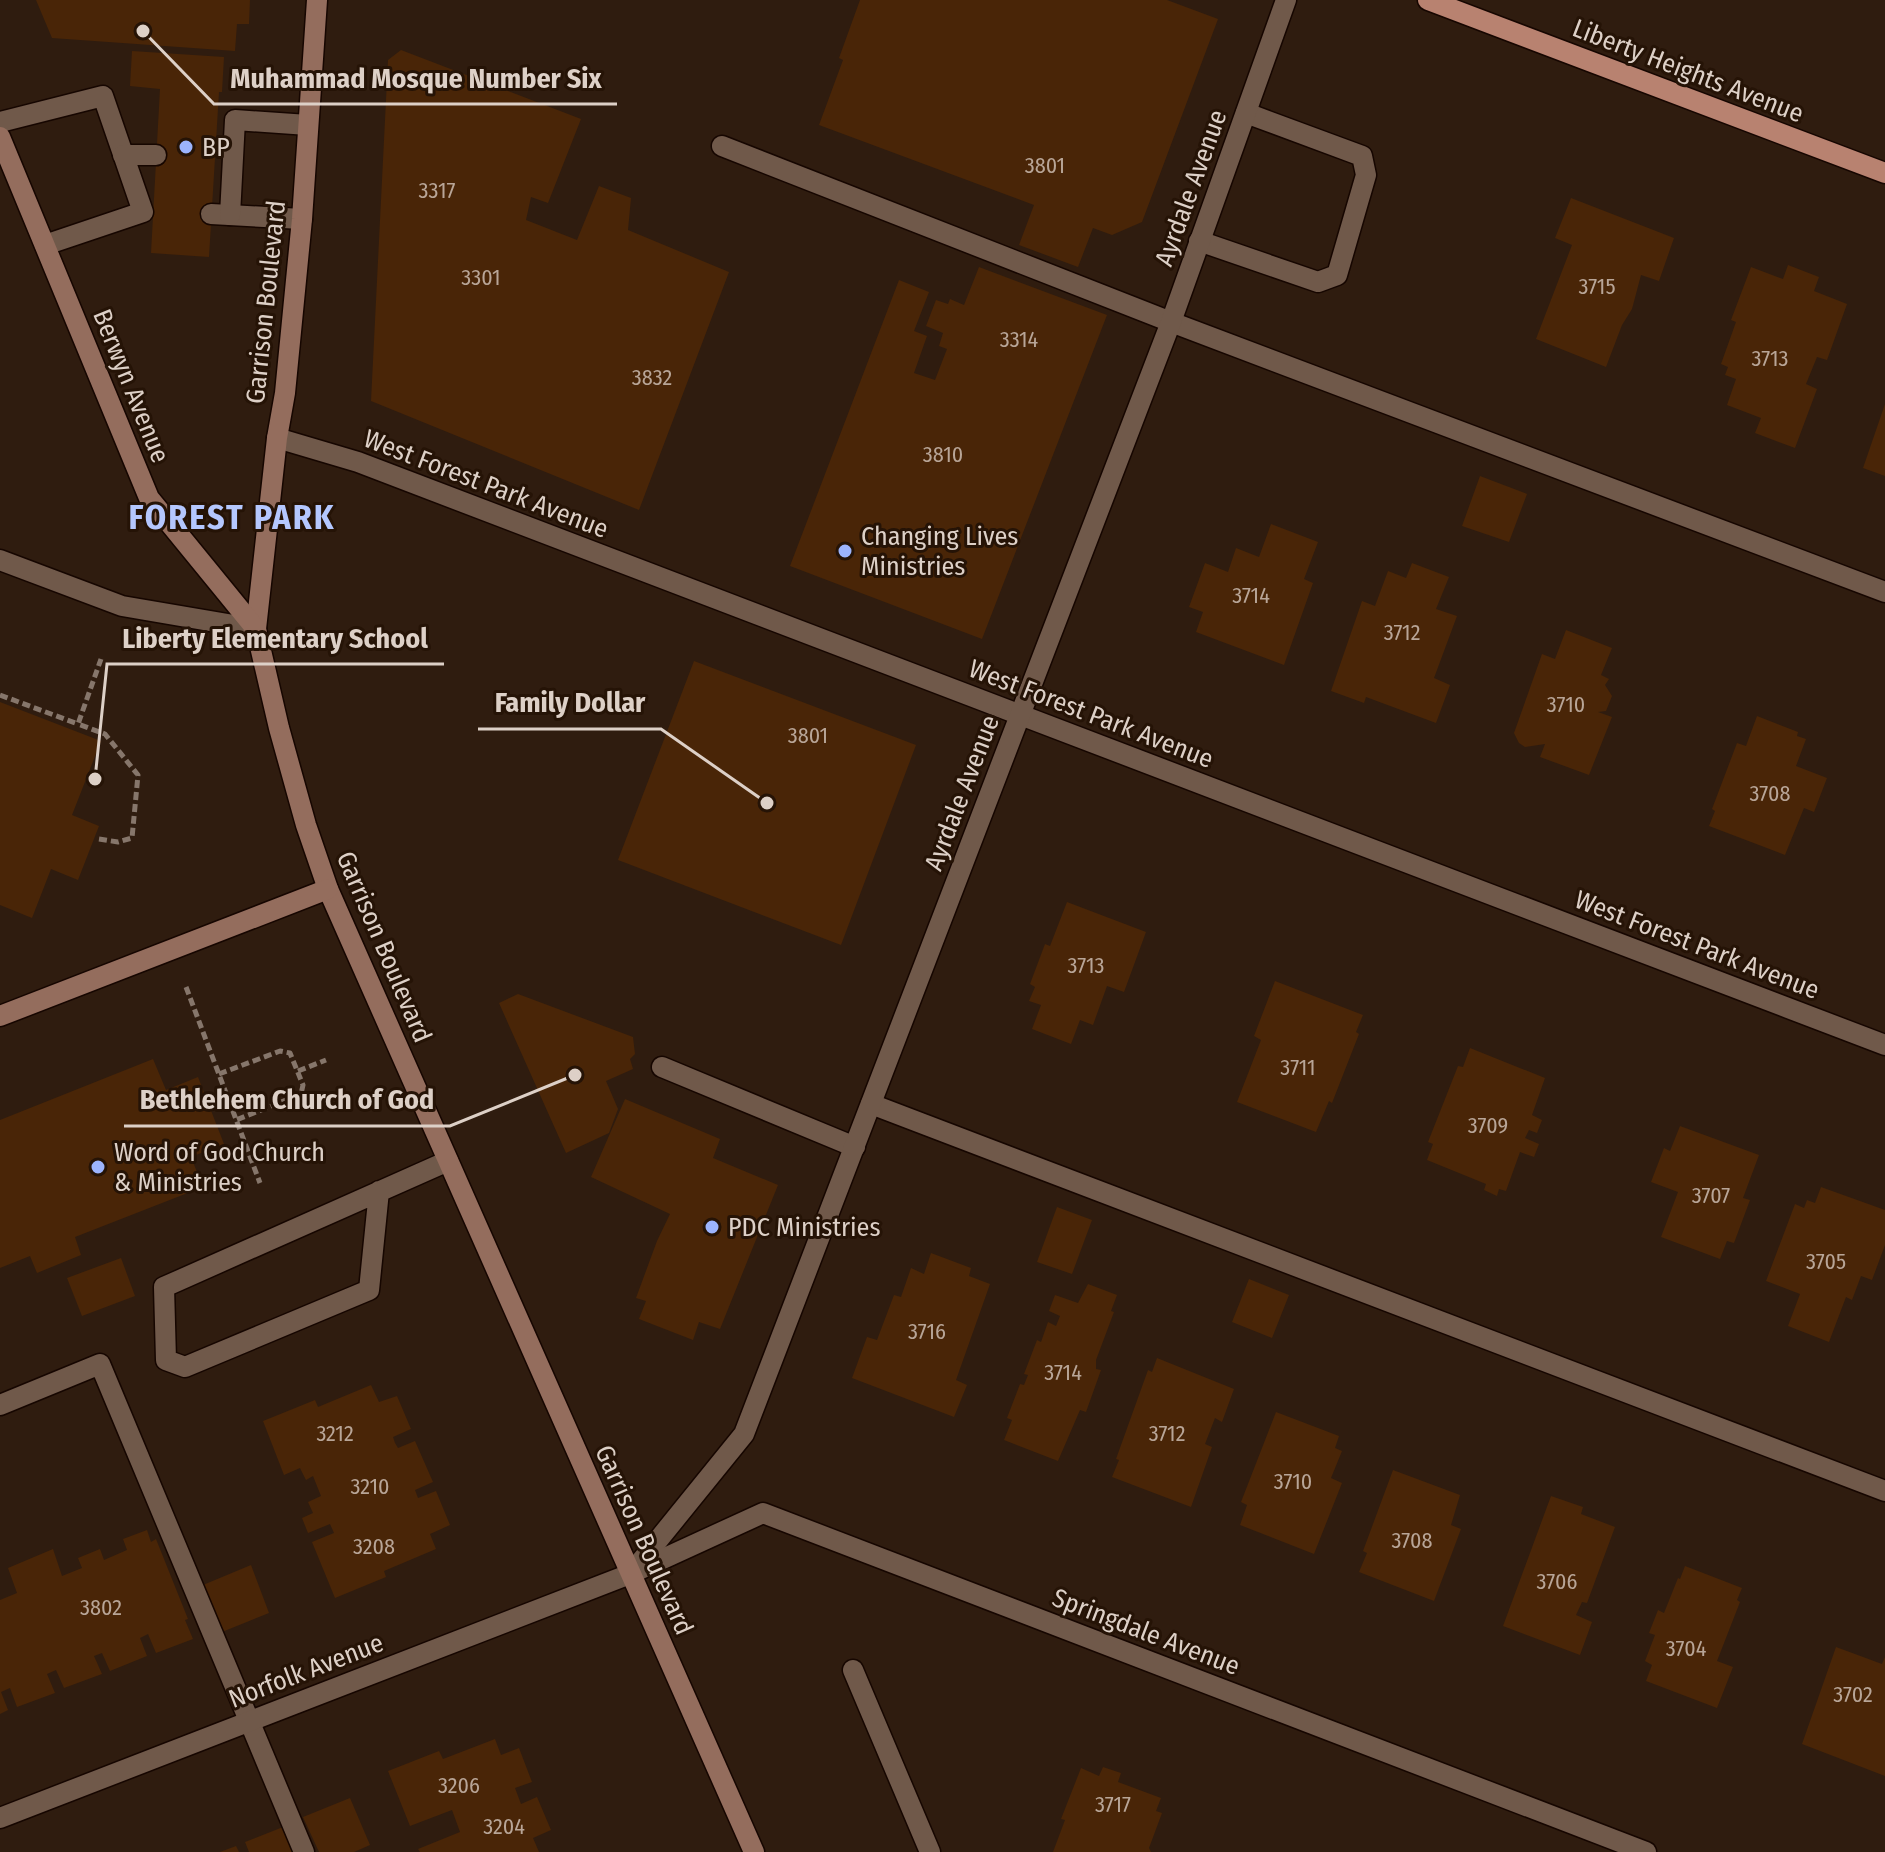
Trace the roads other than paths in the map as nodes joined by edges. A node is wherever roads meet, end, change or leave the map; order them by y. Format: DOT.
graph roads {
  1 [pos="317,0"];
  2 [pos="1286,0"];
  3 [pos="1428,0"];
  4 [pos="1246,113"];
  5 [pos="0,122"];
  6 [pos="308,125"];
  7 [pos="0,137"];
  8 [pos="722,146"];
  9 [pos="123,155"];
  10 [pos="156,155"];
  11 [pos="1885,173"];
  12 [pos="302,219"];
  13 [pos="1199,241"];
  14 [pos="45,245"];
  15 [pos="1171,322"];
  16 [pos="277,438"];
  17 [pos="0,560"];
  18 [pos="1885,592"];
  19 [pos="256,629"];
  20 [pos="1020,715"];
  21 [pos="328,889"];
  22 [pos="0,1016"];
  23 [pos="1885,1045"];
  24 [pos="662,1067"];
  25 [pos="871,1104"];
  26 [pos="855,1147"];
  27 [pos="448,1161"];
  28 [pos="379,1191"];
  29 [pos="0,1405"];
  30 [pos="1885,1491"];
  31 [pos="630,1574"];
  32 [pos="853,1670"];
  33 [pos="249,1721"];
  34 [pos="0,1818"];
  35 [pos="304,1852"];
  36 [pos="754,1852"];
  37 [pos="930,1852"];
  38 [pos="1646,1852"];
  1 -- 6 [label="main road, Garrison Boulevard"];
  2 -- 4 [label="street, Ayrdale Avenue"];
  3 -- 11 [label="main road, Liberty Heights Avenue"];
  4 -- 13 [label="street, Ayrdale Avenue"];
  4 -- 13 [label="street"];
  5 -- 9 [label="street"];
  6 -- 12 [label="main road, Garrison Boulevard"];
  6 -- 12 [label="street"];
  7 -- 14 [label="main road, Berwyn Avenue"];
  8 -- 15 [label="street"];
  9 -- 10 [label="street"];
  9 -- 14 [label="street"];
  12 -- 16 [label="main road, Garrison Boulevard"];
  13 -- 15 [label="street, Ayrdale Avenue"];
  14 -- 19 [label="main road, Berwyn Avenue"];
  15 -- 18 [label="street"];
  15 -- 20 [label="street, Ayrdale Avenue"];
  16 -- 19 [label="main road, Garrison Boulevard"];
  16 -- 20 [label="street, West Forest Park Avenue"];
  17 -- 19 [label="street"];
  19 -- 21 [label="main road, Garrison Boulevard"];
  20 -- 23 [label="street, West Forest Park Avenue"];
  20 -- 25 [label="street, Ayrdale Avenue"];
  21 -- 22 [label="main road"];
  21 -- 27 [label="main road, Garrison Boulevard"];
  24 -- 26 [label="street"];
  25 -- 26 [label="street, Ayrdale Avenue"];
  25 -- 30 [label="street"];
  26 -- 31 [label="street, Ayrdale Avenue"];
  27 -- 28 [label="street"];
  27 -- 31 [label="main road, Garrison Boulevard"];
  28 -- 28 [label="street"];
  29 -- 33 [label="street"];
  31 -- 33 [label="street, Norfolk Avenue"];
  31 -- 36 [label="main road, Garrison Boulevard"];
  31 -- 38 [label="street, Springdale Avenue"];
  32 -- 37 [label="street"];
  33 -- 34 [label="street, Norfolk Avenue"];
  33 -- 35 [label="street"];
}
